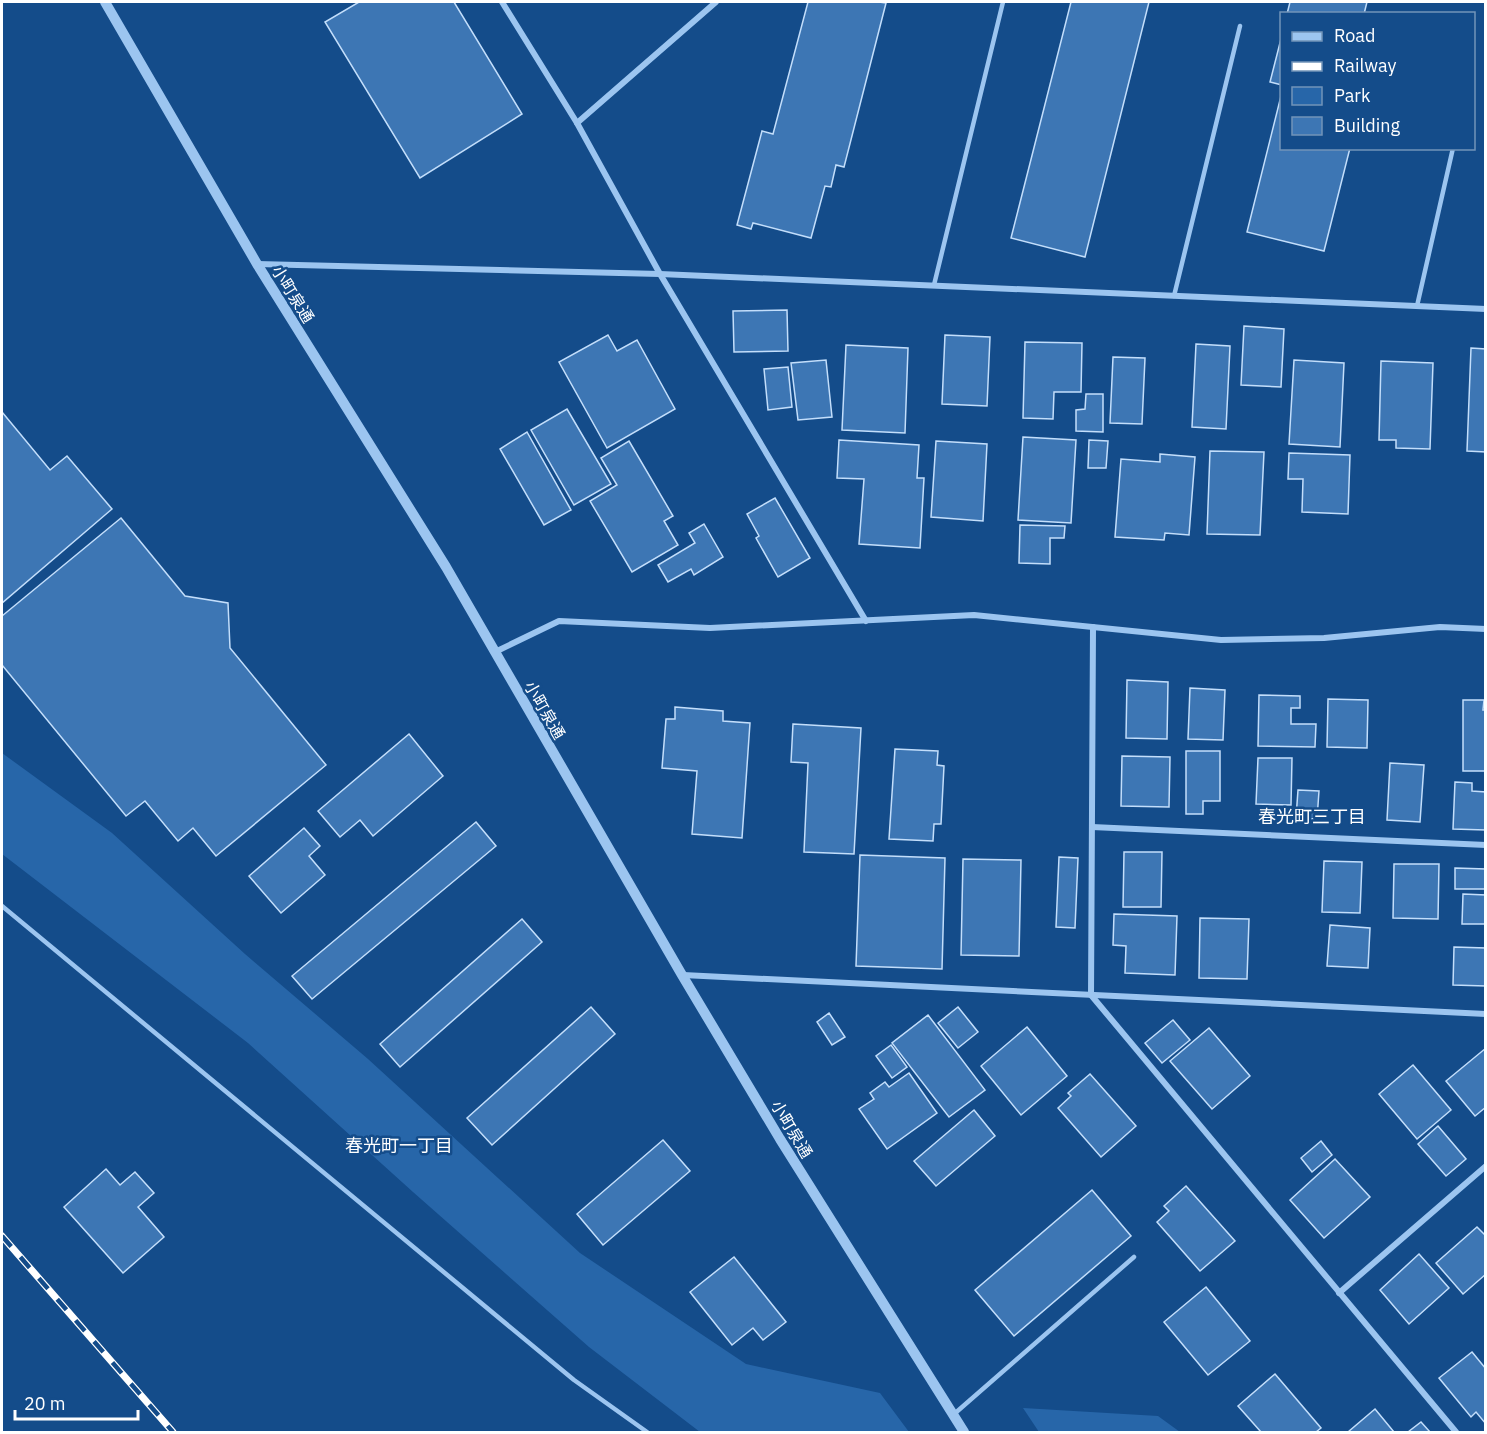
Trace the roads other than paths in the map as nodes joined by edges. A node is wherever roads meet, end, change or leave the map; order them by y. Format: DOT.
graph roads {
  1 [pos="105,2"];
  2 [pos="502,2"];
  3 [pos="716,2"];
  4 [pos="1003,2"];
  5 [pos="1240,26"];
  6 [pos="577,123"];
  7 [pos="1453,150"];
  8 [pos="257,264"];
  9 [pos="660,273"];
  10 [pos="934,285"];
  11 [pos="1174,296"];
  12 [pos="1417,306"];
  13 [pos="1485,309"];
  14 [pos="866,621"];
  15 [pos="1093,627"];
  16 [pos="1485,629"];
  17 [pos="494,652"];
  18 [pos="1092,827"];
  19 [pos="1485,845"];
  20 [pos="2,906"];
  21 [pos="682,975"];
  22 [pos="1091,995"];
  23 [pos="1485,1014"];
  24 [pos="1485,1166"];
  25 [pos="1134,1257"];
  26 [pos="1339,1293"];
  27 [pos="953,1415"];
  28 [pos="647,1432"];
  29 [pos="963,1432"];
  30 [pos="1456,1432"];
  1 -- 8 [label="street, 小町泉通"];
  2 -- 6 [label="street"];
  3 -- 6 [label="street"];
  4 -- 10 [label="lane"];
  5 -- 11 [label="lane"];
  6 -- 9 [label="street"];
  7 -- 12 [label="lane"];
  8 -- 9 [label="street"];
  8 -- 17 [label="street, 小町泉通"];
  9 -- 10 [label="street"];
  9 -- 14 [label="street"];
  10 -- 11 [label="street"];
  11 -- 12 [label="street"];
  12 -- 13 [label="street"];
  14 -- 15 [label="street"];
  14 -- 17 [label="street"];
  15 -- 16 [label="street"];
  15 -- 18 [label="street"];
  17 -- 21 [label="street, 小町泉通"];
  18 -- 19 [label="street"];
  18 -- 22 [label="street"];
  20 -- 28 [label="lane"];
  21 -- 22 [label="street"];
  21 -- 27 [label="street, 小町泉通"];
  22 -- 23 [label="street"];
  22 -- 26 [label="street"];
  24 -- 26 [label="street"];
  25 -- 27 [label="lane"];
  26 -- 30 [label="street"];
  27 -- 29 [label="street, 小町泉通"];
}
